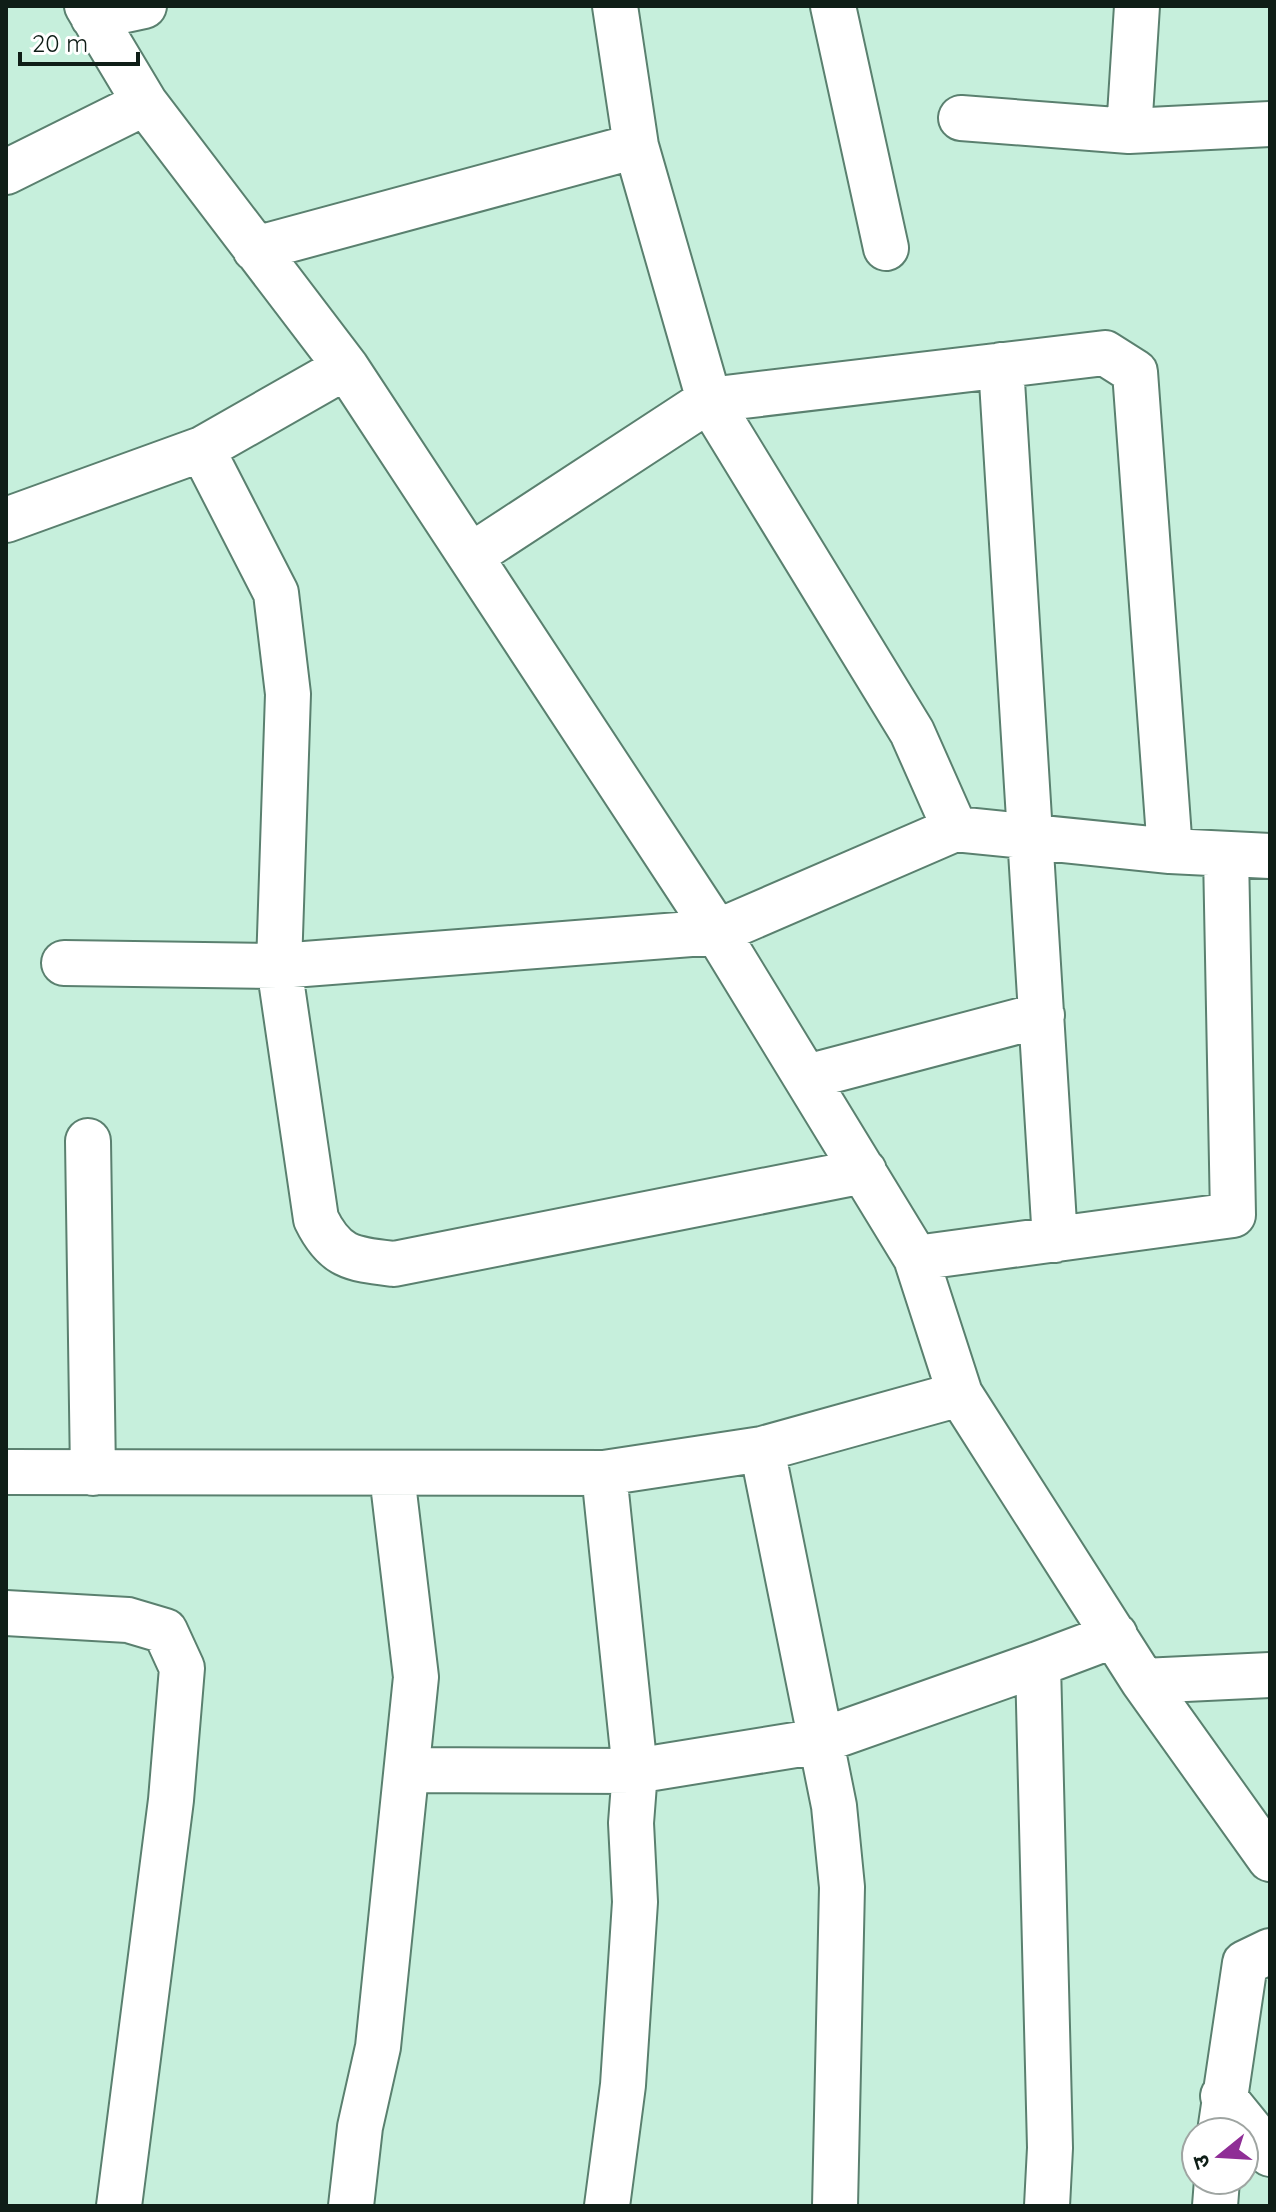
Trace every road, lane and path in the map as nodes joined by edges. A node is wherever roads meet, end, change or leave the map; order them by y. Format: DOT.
graph roads {
  1 [pos="144,6"];
  2 [pos="615,6"];
  3 [pos="833,6"];
  4 [pos="1137,6"];
  5 [pos="90,11"];
  6 [pos="145,103"];
  7 [pos="961,118"];
  8 [pos="1270,124"];
  9 [pos="1129,131"];
  10 [pos="636,146"];
  11 [pos="6,172"];
  12 [pos="886,248"];
  13 [pos="255,249"];
  14 [pos="1001,365"];
  15 [pos="346,367"];
  16 [pos="709,400"];
  17 [pos="202,449"];
  18 [pos="6,520"];
  19 [pos="472,555"];
  20 [pos="955,829"];
  21 [pos="1032,837"];
  22 [pos="1170,851"];
  23 [pos="1226,854"];
  24 [pos="1270,856"];
  25 [pos="717,932"];
  26 [pos="64,963"];
  27 [pos="279,966"];
  28 [pos="1042,1015"];
  29 [pos="807,1077"];
  30 [pos="88,1141"];
  31 [pos="864,1171"];
  32 [pos="1055,1240"];
  33 [pos="916,1258"];
  34 [pos="960,1394"];
  35 [pos="762,1449"];
  36 [pos="6,1472"];
  37 [pos="93,1473"];
  38 [pos="604,1473"];
  39 [pos="392,1475"];
  40 [pos="6,1613"];
  41 [pos="1115,1635"];
  42 [pos="1038,1664"];
  43 [pos="1270,1675"];
  44 [pos="1143,1681"];
  45 [pos="820,1741"];
  46 [pos="408,1770"];
  47 [pos="635,1771"];
  48 [pos="1270,1859"];
  49 [pos="1270,1951"];
  50 [pos="1222,2114"];
  51 [pos="1270,2154"];
  52 [pos="119,2206"];
  53 [pos="351,2206"];
  54 [pos="607,2206"];
  55 [pos="835,2206"];
  56 [pos="1047,2206"];
  1 -- 5 [label="street"];
  2 -- 10 [label="street"];
  3 -- 12 [label="street"];
  4 -- 9 [label="street"];
  5 -- 6 [label="street"];
  6 -- 11 [label="street"];
  6 -- 13 [label="street"];
  7 -- 9 [label="street"];
  8 -- 9 [label="street"];
  10 -- 13 [label="street"];
  10 -- 16 [label="street"];
  13 -- 15 [label="street"];
  14 -- 16 [label="street"];
  14 -- 21 [label="street"];
  14 -- 22 [label="street"];
  15 -- 17 [label="street"];
  15 -- 19 [label="street"];
  16 -- 19 [label="street"];
  16 -- 20 [label="street"];
  17 -- 18 [label="street"];
  17 -- 27 [label="street"];
  19 -- 25 [label="street"];
  20 -- 21 [label="street"];
  20 -- 25 [label="street"];
  21 -- 22 [label="street"];
  21 -- 28 [label="street"];
  22 -- 23 [label="street"];
  23 -- 24 [label="street"];
  23 -- 32 [label="street"];
  25 -- 27 [label="street"];
  25 -- 29 [label="street"];
  26 -- 27 [label="street"];
  27 -- 31 [label="street"];
  28 -- 29 [label="street"];
  28 -- 32 [label="street"];
  29 -- 31 [label="street"];
  30 -- 37 [label="street"];
  31 -- 33 [label="street"];
  32 -- 33 [label="street"];
  33 -- 34 [label="street"];
  34 -- 35 [label="street"];
  34 -- 41 [label="street"];
  35 -- 38 [label="street"];
  35 -- 45 [label="street"];
  36 -- 37 [label="street"];
  37 -- 39 [label="street"];
  38 -- 39 [label="street"];
  38 -- 47 [label="street"];
  39 -- 46 [label="street"];
  40 -- 52 [label="street"];
  41 -- 42 [label="street"];
  41 -- 44 [label="street"];
  42 -- 45 [label="street"];
  42 -- 56 [label="street"];
  43 -- 44 [label="street"];
  44 -- 48 [label="street"];
  45 -- 47 [label="street"];
  45 -- 55 [label="street"];
  46 -- 47 [label="street"];
  46 -- 53 [label="street"];
  47 -- 54 [label="street"];
  49 -- 50 [label="street"];
  50 -- 51 [label="street"];
}
